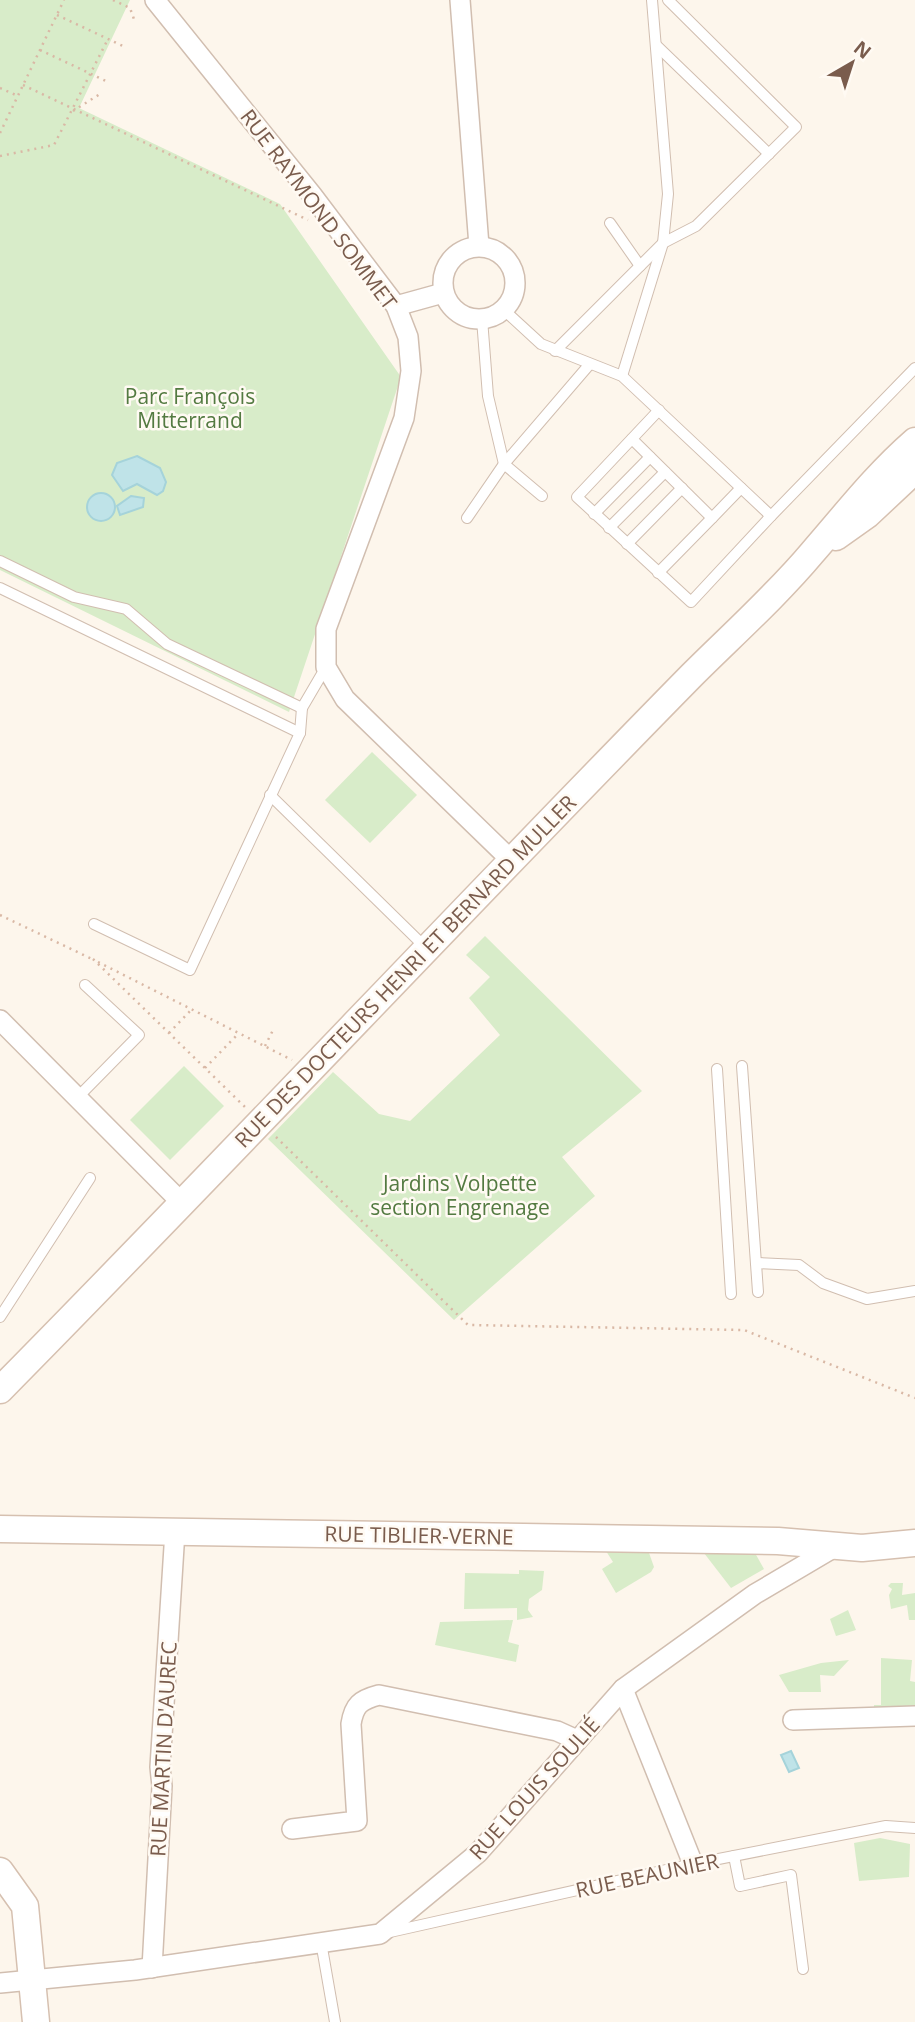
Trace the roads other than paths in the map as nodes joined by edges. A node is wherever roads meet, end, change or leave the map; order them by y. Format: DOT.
graph roads {
  1 [pos="155,0"];
  2 [pos="460,0"];
  3 [pos="652,0"];
  4 [pos="668,0"];
  5 [pos="656,45"];
  6 [pos="769,154"];
  7 [pos="610,223"];
  8 [pos="663,243"];
  9 [pos="479,246"];
  10 [pos="640,266"];
  11 [pos="443,293"];
  12 [pos="396,306"];
  13 [pos="504,310"];
  14 [pos="482,319"];
  15 [pos="555,351"];
  16 [pos="589,365"];
  17 [pos="915,368"];
  18 [pos="622,376"];
  19 [pos="659,411"];
  20 [pos="632,439"];
  21 [pos="915,441"];
  22 [pos="649,457"];
  23 [pos="504,464"];
  24 [pos="664,471"];
  25 [pos="915,471"];
  26 [pos="682,488"];
  27 [pos="741,488"];
  28 [pos="542,496"];
  29 [pos="594,514"];
  30 [pos="771,516"];
  31 [pos="467,518"];
  32 [pos="712,518"];
  33 [pos="610,528"];
  34 [pos="627,544"];
  35 [pos="812,554"];
  36 [pos="0,561"];
  37 [pos="658,573"];
  38 [pos="0,589"];
  39 [pos="326,667"];
  40 [pos="302,708"];
  41 [pos="299,733"];
  42 [pos="270,795"];
  43 [pos="512,861"];
  44 [pos="94,924"];
  45 [pos="427,949"];
  46 [pos="85,985"];
  47 [pos="0,1020"];
  48 [pos="742,1066"];
  49 [pos="717,1069"];
  50 [pos="77,1098"];
  51 [pos="90,1178"];
  52 [pos="183,1204"];
  53 [pos="756,1263"];
  54 [pos="915,1291"];
  55 [pos="758,1292"];
  56 [pos="731,1294"];
  57 [pos="0,1317"];
  58 [pos="0,1390"];
  59 [pos="0,1529"];
  60 [pos="175,1531"];
  61 [pos="915,1543"];
  62 [pos="838,1545"];
  63 [pos="623,1689"];
  64 [pos="915,1716"];
  65 [pos="793,1720"];
  66 [pos="577,1740"];
  67 [pos="915,1828"];
  68 [pos="292,1829"];
  69 [pos="734,1856"];
  70 [pos="693,1864"];
  71 [pos="0,1871"];
  72 [pos="380,1934"];
  73 [pos="321,1942"];
  74 [pos="152,1968"];
  75 [pos="803,1969"];
  76 [pos="33,1981"];
  77 [pos="0,1983"];
  78 [pos="36,2022"];
  79 [pos="335,2022"];
  1 -- 12 [label="street, RUE RAYMOND SOMMET"];
  2 -- 9 [label="street"];
  3 -- 5 [label="lane"];
  4 -- 6 [label="lane"];
  5 -- 6 [label="lane"];
  5 -- 8 [label="lane"];
  6 -- 8 [label="lane"];
  7 -- 10 [label="lane"];
  8 -- 10 [label="lane"];
  8 -- 18 [label="lane"];
  9 -- 11 [label="street"];
  9 -- 13 [label="street"];
  10 -- 15 [label="lane"];
  11 -- 12 [label="street"];
  11 -- 14 [label="street"];
  12 -- 39 [label="street, RUE RAYMOND SOMMET"];
  13 -- 14 [label="street"];
  13 -- 15 [label="lane"];
  14 -- 23 [label="lane"];
  15 -- 16 [label="lane"];
  16 -- 18 [label="lane"];
  16 -- 23 [label="lane"];
  17 -- 30 [label="lane"];
  18 -- 19 [label="lane"];
  19 -- 20 [label="lane"];
  19 -- 27 [label="lane"];
  20 -- 22 [label="lane"];
  20 -- 29 [label="lane"];
  21 -- 35 [label="main road, RUE DES DOCTEURS HENRI ET BERNARD MULLER"];
  22 -- 24 [label="lane"];
  22 -- 29 [label="lane"];
  23 -- 28 [label="lane"];
  23 -- 31 [label="lane"];
  24 -- 26 [label="lane"];
  24 -- 33 [label="lane"];
  25 -- 35 [label="main road, RUE DES DOCTEURS HENRI ET BERNARD MULLER"];
  26 -- 32 [label="lane"];
  26 -- 34 [label="lane"];
  27 -- 30 [label="lane"];
  27 -- 32 [label="lane"];
  29 -- 33 [label="lane"];
  30 -- 37 [label="lane"];
  32 -- 37 [label="lane"];
  33 -- 34 [label="lane"];
  34 -- 37 [label="lane"];
  35 -- 43 [label="main road, RUE DES DOCTEURS HENRI ET BERNARD MULLER"];
  36 -- 40 [label="lane"];
  38 -- 41 [label="lane"];
  39 -- 40 [label="lane"];
  39 -- 43 [label="street"];
  40 -- 41 [label="lane"];
  41 -- 42 [label="lane"];
  42 -- 44 [label="lane"];
  42 -- 45 [label="lane"];
  43 -- 45 [label="main road, RUE DES DOCTEURS HENRI ET BERNARD MULLER"];
  45 -- 52 [label="main road, RUE DES DOCTEURS HENRI ET BERNARD MULLER"];
  46 -- 50 [label="lane"];
  47 -- 50 [label="street"];
  48 -- 53 [label="lane"];
  49 -- 56 [label="lane"];
  50 -- 52 [label="street"];
  51 -- 57 [label="lane"];
  52 -- 58 [label="main road, RUE DES DOCTEURS HENRI ET BERNARD MULLER"];
  53 -- 54 [label="lane"];
  53 -- 55 [label="lane"];
  59 -- 60 [label="main road, RUE TIBLIER-VERNE"];
  60 -- 62 [label="main road, RUE TIBLIER-VERNE"];
  60 -- 74 [label="street, RUE MARTIN D'AUREC"];
  61 -- 62 [label="main road"];
  62 -- 63 [label="street, RUE LOUIS SOULIÉ"];
  63 -- 66 [label="street, RUE LOUIS SOULIÉ"];
  63 -- 70 [label="street"];
  64 -- 65 [label="street"];
  66 -- 68 [label="street"];
  66 -- 72 [label="street, RUE LOUIS SOULIÉ"];
  67 -- 69 [label="lane, RUE BEAUNIER"];
  69 -- 70 [label="lane, RUE BEAUNIER"];
  69 -- 75 [label="lane"];
  70 -- 72 [label="lane, RUE BEAUNIER"];
  71 -- 76 [label="main road"];
  72 -- 73 [label="street"];
  73 -- 74 [label="street"];
  73 -- 79 [label="lane"];
  74 -- 76 [label="street"];
  76 -- 77 [label="street"];
  76 -- 78 [label="main road"];
}
